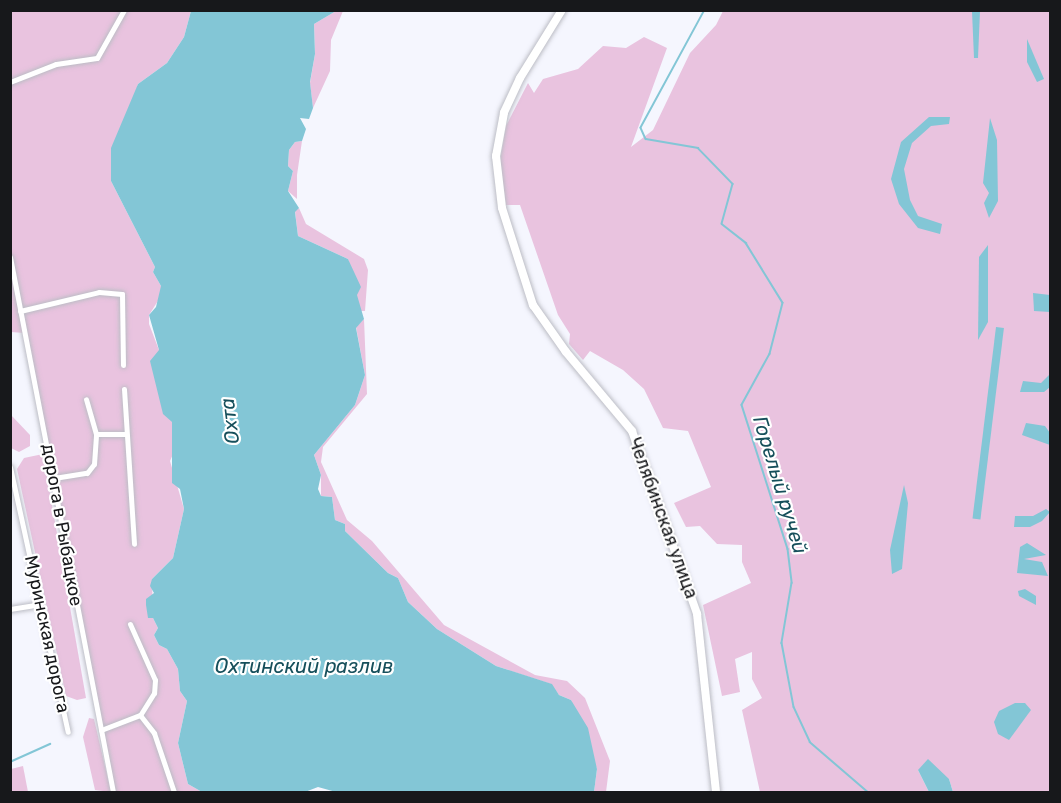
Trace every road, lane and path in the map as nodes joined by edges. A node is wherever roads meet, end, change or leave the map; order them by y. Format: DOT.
graph roads {
  1 [pos="124,10"];
  2 [pos="562,10"];
  3 [pos="10,82"];
  4 [pos="10,257"];
  5 [pos="20,311"];
  6 [pos="123,364"];
  7 [pos="124,389"];
  8 [pos="86,399"];
  9 [pos="96,434"];
  10 [pos="125,434"];
  11 [pos="10,466"];
  12 [pos="54,478"];
  13 [pos="134,544"];
  14 [pos="40,603"];
  15 [pos="10,609"];
  16 [pos="130,624"];
  17 [pos="140,715"];
  18 [pos="101,730"];
  19 [pos="68,732"];
  20 [pos="113,792"];
  21 [pos="174,792"];
  22 [pos="716,792"];
  1 -- 3 [label="street"];
  2 -- 22 [label="street, Челябинская улица"];
  4 -- 5 [label="street, дорога в Рыбацкое"];
  5 -- 6 [label="street"];
  5 -- 12 [label="street, дорога в Рыбацкое"];
  7 -- 10 [label="street"];
  8 -- 9 [label="street"];
  9 -- 10 [label="street"];
  9 -- 12 [label="street"];
  10 -- 13 [label="street"];
  11 -- 14 [label="street, Муринская дорога"];
  12 -- 18 [label="street, дорога в Рыбацкое"];
  14 -- 15 [label="street"];
  14 -- 19 [label="street, Муринская дорога"];
  16 -- 17 [label="street"];
  17 -- 18 [label="street"];
  17 -- 21 [label="street"];
  18 -- 20 [label="street, дорога в Рыбацкое"];
}
